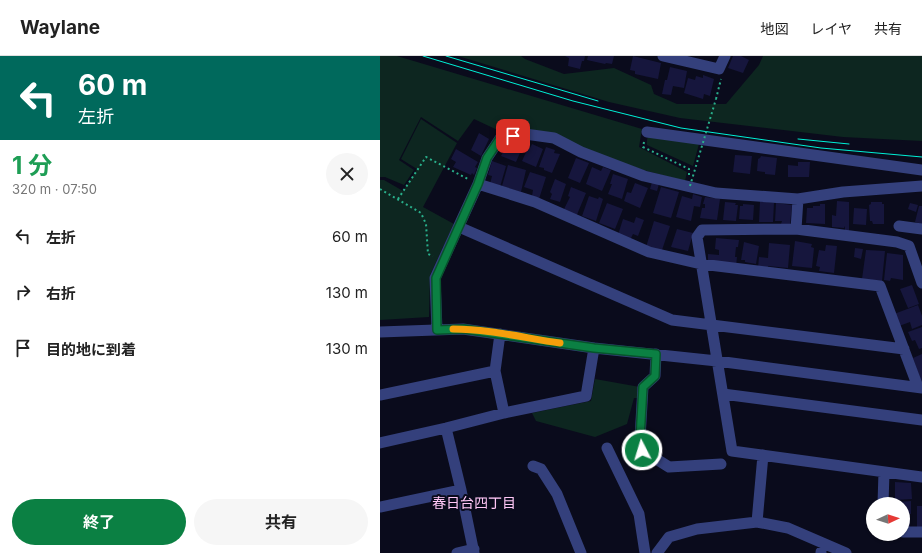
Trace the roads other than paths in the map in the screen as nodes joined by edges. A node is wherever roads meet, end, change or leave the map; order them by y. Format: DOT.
graph roads {
  1 [pos="663,56"];
  2 [pos="725,56"];
  3 [pos="646,132"];
  4 [pos="922,170"];
  5 [pos="478,184"];
  6 [pos="922,186"];
  7 [pos="798,199"];
  8 [pos="899,226"];
  9 [pos="459,227"];
  10 [pos="796,229"];
  11 [pos="922,229"];
  12 [pos="701,264"];
  13 [pos="919,265"];
  14 [pos="922,283"];
  15 [pos="711,325"];
  16 [pos="437,330"];
  17 [pos="380,332"];
  18 [pos="500,334"];
  19 [pos="594,348"];
  20 [pos="904,349"];
  21 [pos="656,354"];
  22 [pos="717,361"];
  23 [pos="495,371"];
  24 [pos="920,387"];
  25 [pos="723,394"];
  26 [pos="380,395"];
  27 [pos="504,413"];
  28 [pos="922,420"];
  29 [pos="446,428"];
  30 [pos="380,443"];
  31 [pos="607,448"];
  32 [pos="763,455"];
  33 [pos="720,464"];
  34 [pos="533,466"];
  35 [pos="884,472"];
  36 [pos="922,477"];
  37 [pos="461,490"];
  38 [pos="883,497"];
  39 [pos="380,507"];
  40 [pos="757,522"];
  41 [pos="910,532"];
  42 [pos="922,532"];
  43 [pos="832,548"];
  44 [pos="474,551"];
  45 [pos="457,553"];
  46 [pos="581,553"];
  47 [pos="645,553"];
  48 [pos="657,553"];
  49 [pos="821,553"];
  50 [pos="846,553"];
  1 -- 2 [label="street"];
  3 -- 4 [label="street"];
  5 -- 7 [label="street"];
  5 -- 9 [label="street"];
  5 -- 12 [label="street"];
  6 -- 7 [label="street"];
  7 -- 10 [label="street"];
  8 -- 11 [label="street"];
  9 -- 15 [label="street"];
  9 -- 16 [label="street"];
  10 -- 12 [label="street"];
  10 -- 13 [label="street"];
  12 -- 15 [label="street"];
  12 -- 20 [label="street"];
  13 -- 14 [label="street"];
  15 -- 20 [label="street"];
  15 -- 22 [label="street"];
  16 -- 17 [label="street"];
  16 -- 18 [label="street"];
  18 -- 19 [label="street"];
  18 -- 23 [label="street"];
  19 -- 21 [label="street"];
  19 -- 27 [label="street"];
  20 -- 24 [label="street"];
  21 -- 22 [label="street"];
  21 -- 33 [label="street"];
  22 -- 24 [label="street"];
  22 -- 25 [label="street"];
  23 -- 26 [label="street"];
  23 -- 27 [label="street"];
  25 -- 28 [label="street"];
  25 -- 32 [label="street"];
  27 -- 29 [label="street"];
  29 -- 30 [label="street"];
  29 -- 37 [label="street"];
  31 -- 47 [label="street"];
  32 -- 35 [label="street"];
  32 -- 40 [label="street"];
  34 -- 46 [label="street"];
  35 -- 36 [label="street"];
  35 -- 38 [label="street"];
  37 -- 39 [label="street"];
  37 -- 44 [label="street"];
  40 -- 43 [label="street"];
  40 -- 48 [label="street"];
  41 -- 42 [label="street"];
  43 -- 49 [label="street"];
  43 -- 50 [label="street"];
  44 -- 45 [label="street"];
}
